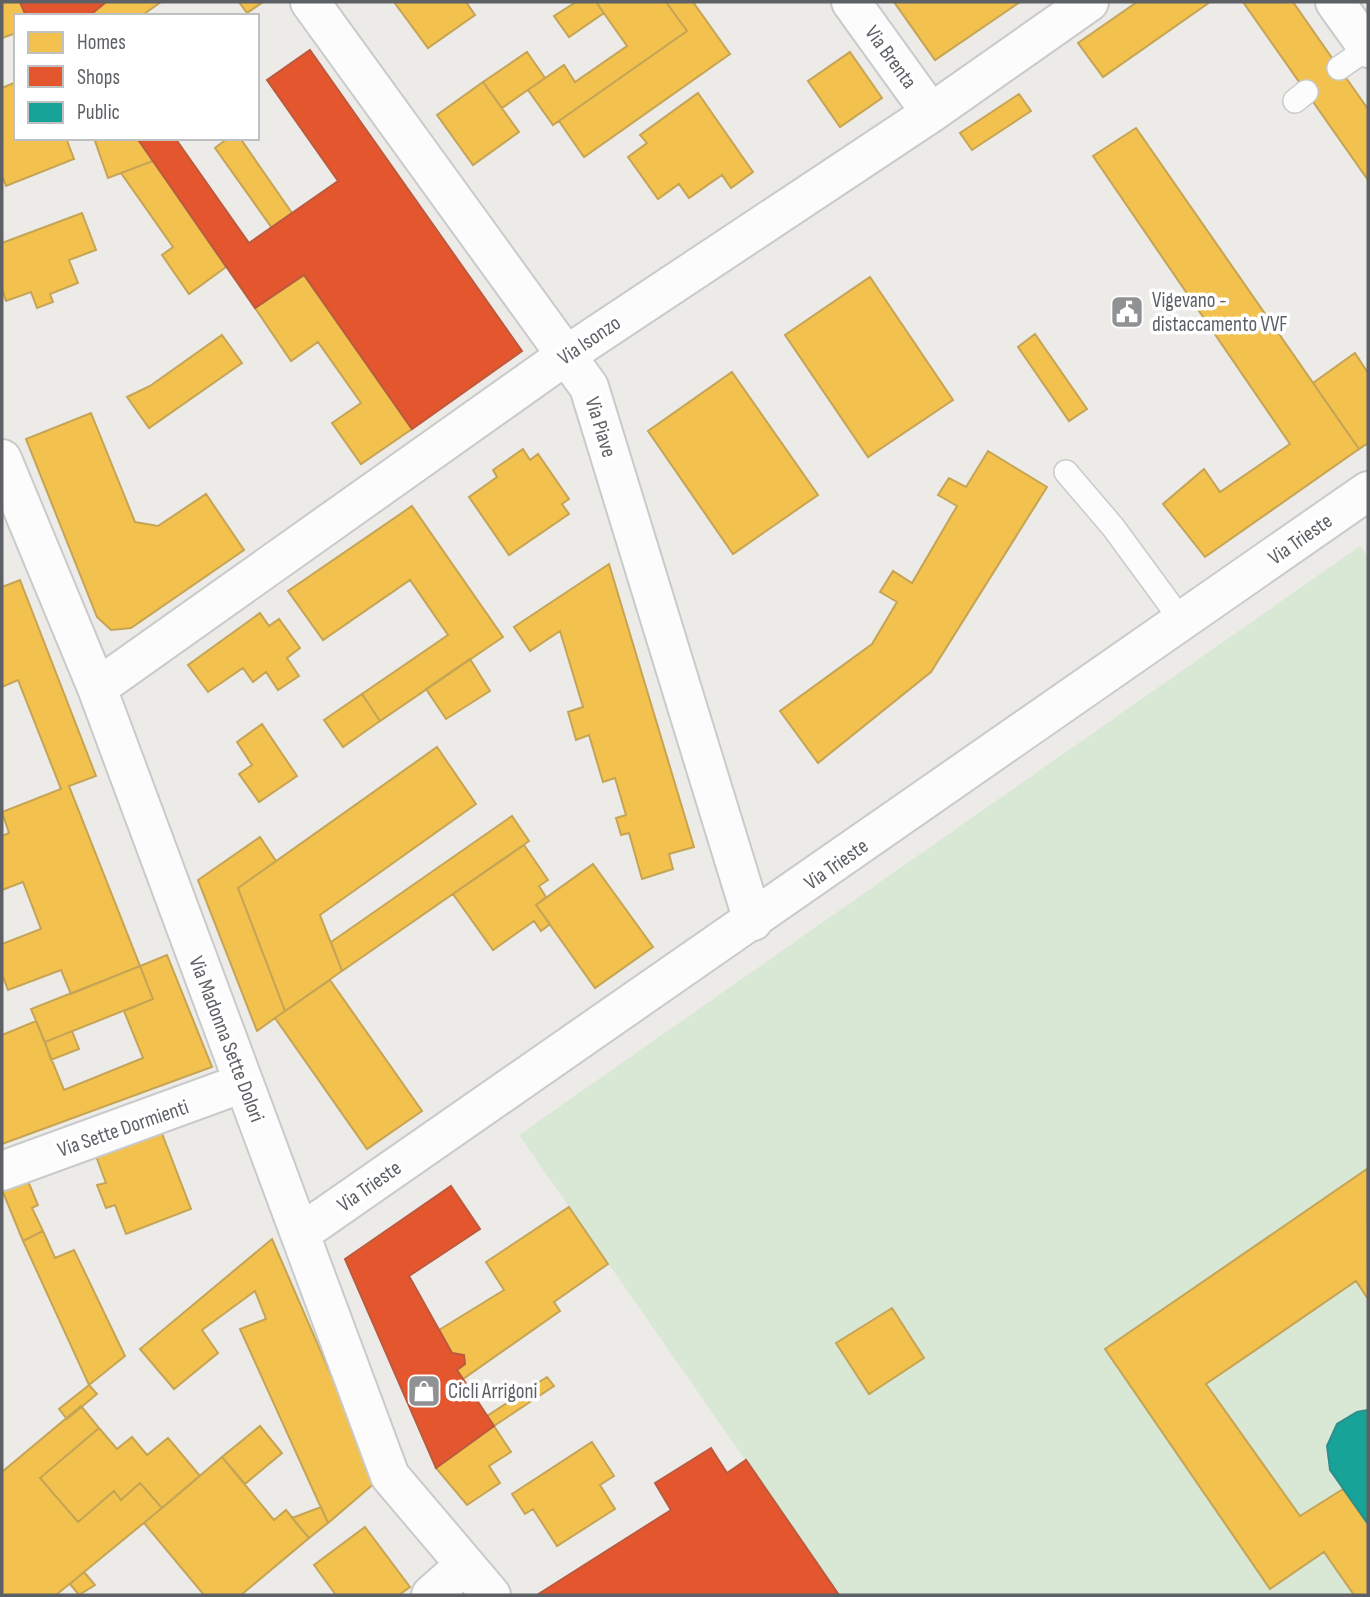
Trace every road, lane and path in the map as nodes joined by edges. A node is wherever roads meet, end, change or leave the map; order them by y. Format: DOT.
graph roads {
  1 [pos="310,2"];
  2 [pos="851,2"];
  3 [pos="1089,2"];
  4 [pos="1335,2"];
  5 [pos="1359,55"];
  6 [pos="931,113"];
  7 [pos="565,356"];
  8 [pos="2,459"];
  9 [pos="1066,472"];
  10 [pos="1368,491"];
  11 [pos="1182,621"];
  12 [pos="96,688"];
  13 [pos="754,921"];
  14 [pos="243,1083"];
  15 [pos="2,1171"];
  16 [pos="301,1233"];
  17 [pos="465,1565"];
  18 [pos="431,1595"];
  19 [pos="491,1595"];
  1 -- 7 [label="street, Via Piave"];
  2 -- 6 [label="street, Via Brenta"];
  3 -- 6 [label="street, Via Isonzo"];
  4 -- 5 [label="street"];
  6 -- 7 [label="street, Via Isonzo"];
  7 -- 12 [label="street, Via Isonzo"];
  7 -- 13 [label="street, Via Piave"];
  8 -- 12 [label="street, Via Madonna Sette Dolori"];
  9 -- 11 [label="lane"];
  10 -- 11 [label="street, Via Trieste"];
  11 -- 13 [label="street, Via Trieste"];
  12 -- 14 [label="street, Via Madonna Sette Dolori"];
  13 -- 16 [label="street, Via Trieste"];
  14 -- 15 [label="street, Via Sette Dormienti"];
  14 -- 16 [label="street, Via Madonna Sette Dolori"];
  16 -- 17 [label="street, Via Madonna Sette Dolori"];
  17 -- 18 [label="street"];
  17 -- 19 [label="street, Via Madonna Sette Dolori"];
}
